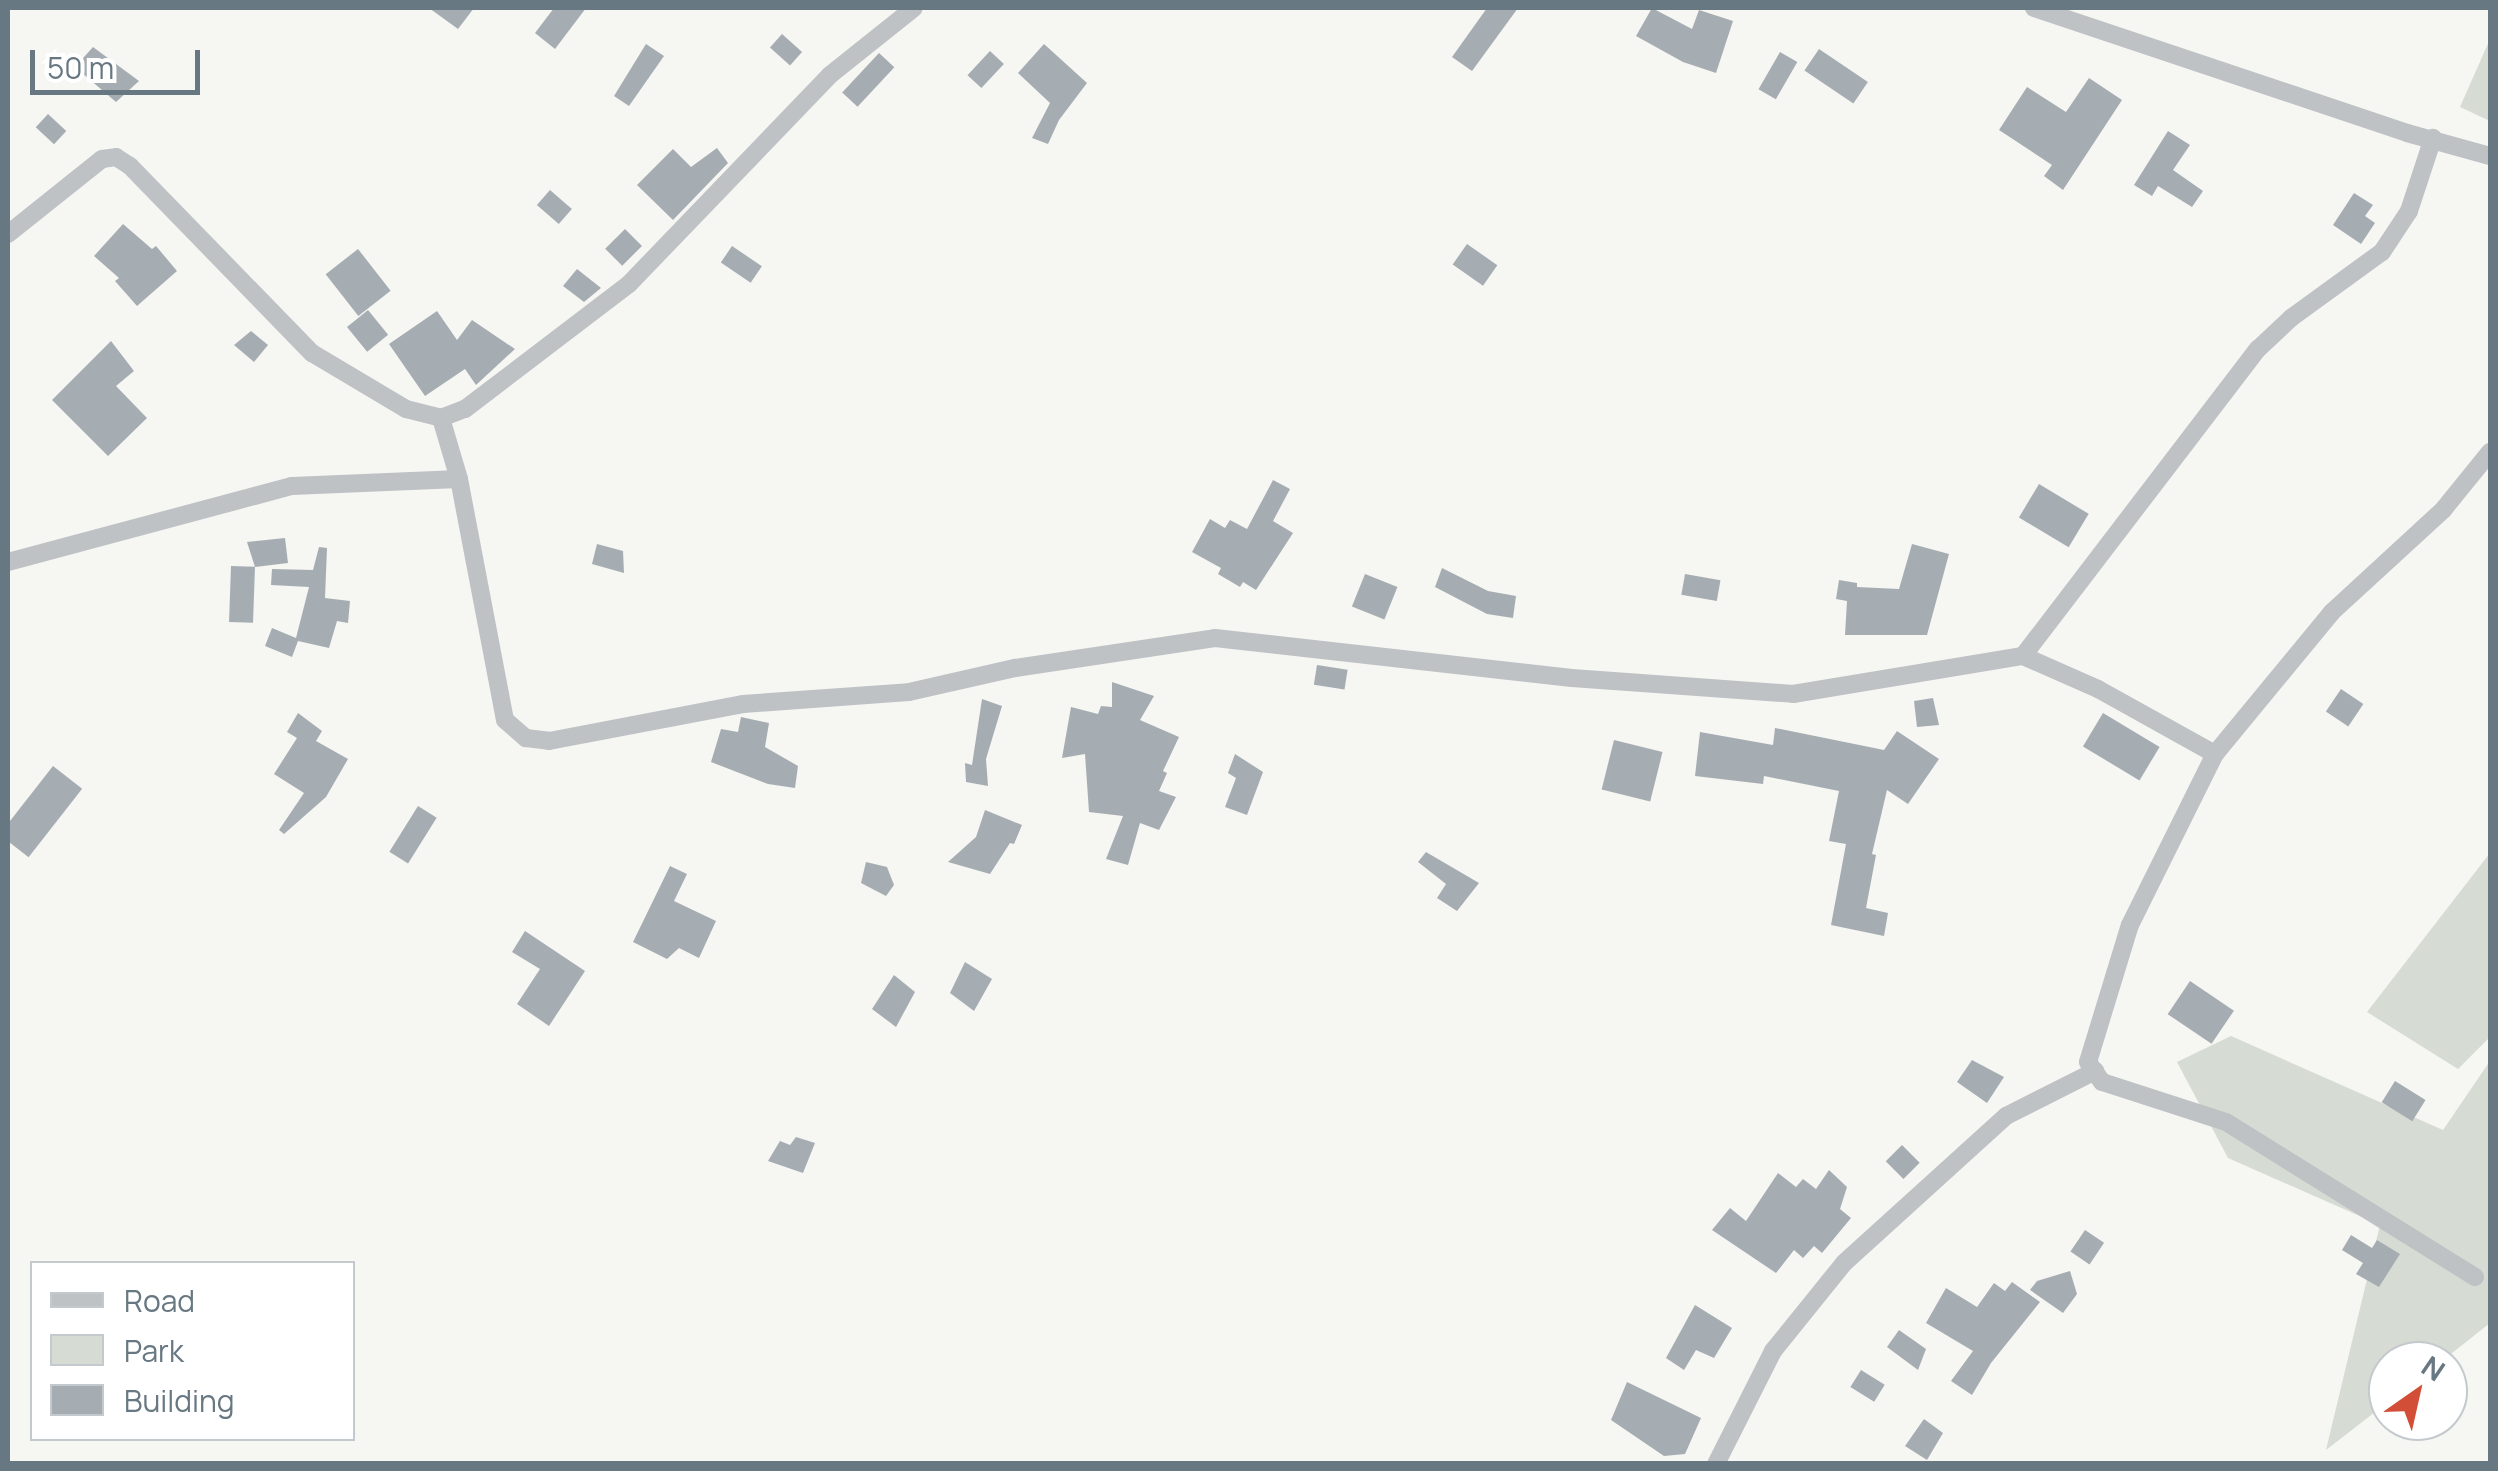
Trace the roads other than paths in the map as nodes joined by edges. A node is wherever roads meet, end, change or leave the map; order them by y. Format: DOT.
graph roads {
  1 [pos="914,8"];
  2 [pos="2034,8"];
  3 [pos="2434,138"];
  4 [pos="2490,156"];
  5 [pos="8,234"];
  6 [pos="441,418"];
  7 [pos="2490,452"];
  8 [pos="459,479"];
  9 [pos="8,562"];
  10 [pos="2022,656"];
  11 [pos="2216,754"];
  12 [pos="2094,1071"];
  13 [pos="2476,1277"];
  14 [pos="1716,1464"];
  1 -- 6 [label="street"];
  2 -- 3 [label="street"];
  3 -- 4 [label="street"];
  3 -- 10 [label="street"];
  5 -- 6 [label="street"];
  6 -- 8 [label="street"];
  7 -- 11 [label="street"];
  8 -- 9 [label="street"];
  8 -- 10 [label="street"];
  10 -- 11 [label="street"];
  11 -- 12 [label="street"];
  12 -- 13 [label="street"];
  12 -- 14 [label="street"];
}
